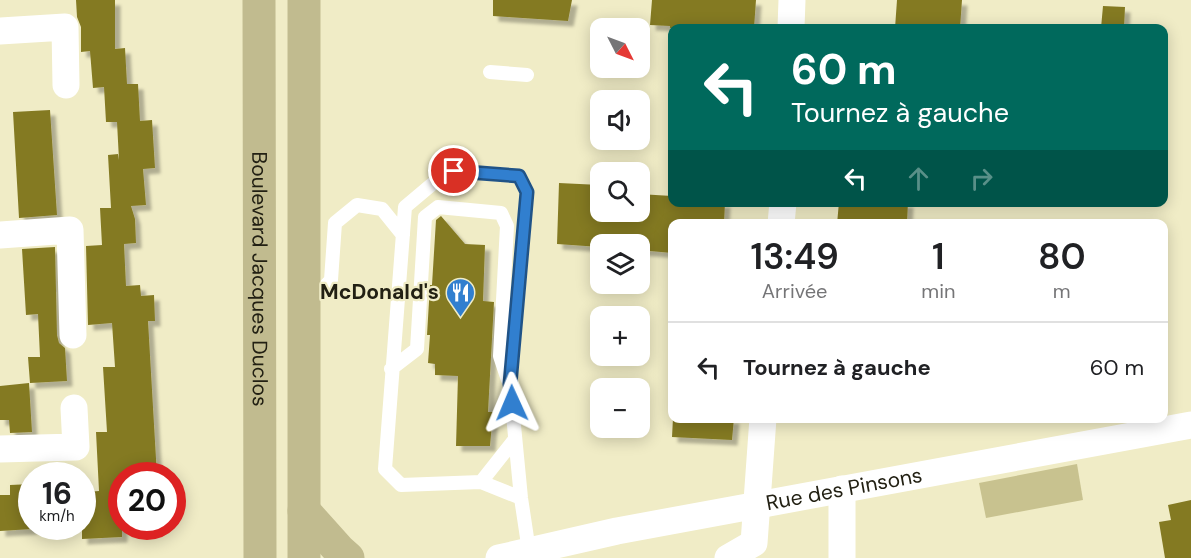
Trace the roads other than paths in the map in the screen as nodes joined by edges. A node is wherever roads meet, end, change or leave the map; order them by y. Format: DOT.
graph roads {
  1 [pos="259,0"];
  2 [pos="304,0"];
  3 [pos="792,0"];
  4 [pos="791,24"];
  5 [pos="0,31"];
  6 [pos="490,72"];
  7 [pos="527,75"];
  8 [pos="66,85"];
  9 [pos="0,235"];
  10 [pos="403,236"];
  11 [pos="305,308"];
  12 [pos="73,335"];
  13 [pos="391,369"];
  14 [pos="510,384"];
  15 [pos="74,408"];
  16 [pos="1191,425"];
  17 [pos="762,428"];
  18 [pos="515,439"];
  19 [pos="0,449"];
  20 [pos="481,482"];
  21 [pos="842,489"];
  22 [pos="260,496"];
  23 [pos="521,498"];
  24 [pos="304,511"];
  25 [pos="565,550"];
  26 [pos="529,551"];
  27 [pos="260,558"];
  28 [pos="284,558"];
  29 [pos="304,558"];
  30 [pos="348,558"];
  31 [pos="499,558"];
  32 [pos="728,558"];
  33 [pos="842,558"];
  1 -- 22 [label="main road, Boulevard Jacques Duclos"];
  2 -- 11 [label="main road"];
  3 -- 4 [label="street"];
  5 -- 8 [label="street"];
  6 -- 7 [label="lane"];
  9 -- 12 [label="street"];
  10 -- 11 [label="lane"];
  10 -- 13 [label="lane"];
  10 -- 14 [label="lane"];
  11 -- 24 [label="main road"];
  13 -- 14 [label="lane"];
  13 -- 20 [label="lane"];
  14 -- 18 [label="lane"];
  15 -- 19 [label="street"];
  16 -- 21 [label="street, Rue des Pinsons"];
  17 -- 32 [label="street"];
  18 -- 20 [label="lane"];
  18 -- 23 [label="lane"];
  20 -- 23 [label="lane"];
  21 -- 25 [label="street, Rue des Pinsons"];
  21 -- 33 [label="street"];
  22 -- 27 [label="main road, Boulevard Jacques Duclos"];
  22 -- 28 [label="main road"];
  23 -- 26 [label="lane"];
  24 -- 29 [label="main road"];
  24 -- 30 [label="main road"];
  25 -- 26 [label="street, Rue des Pinsons"];
  26 -- 31 [label="street, Rue des Pinsons"];
}
